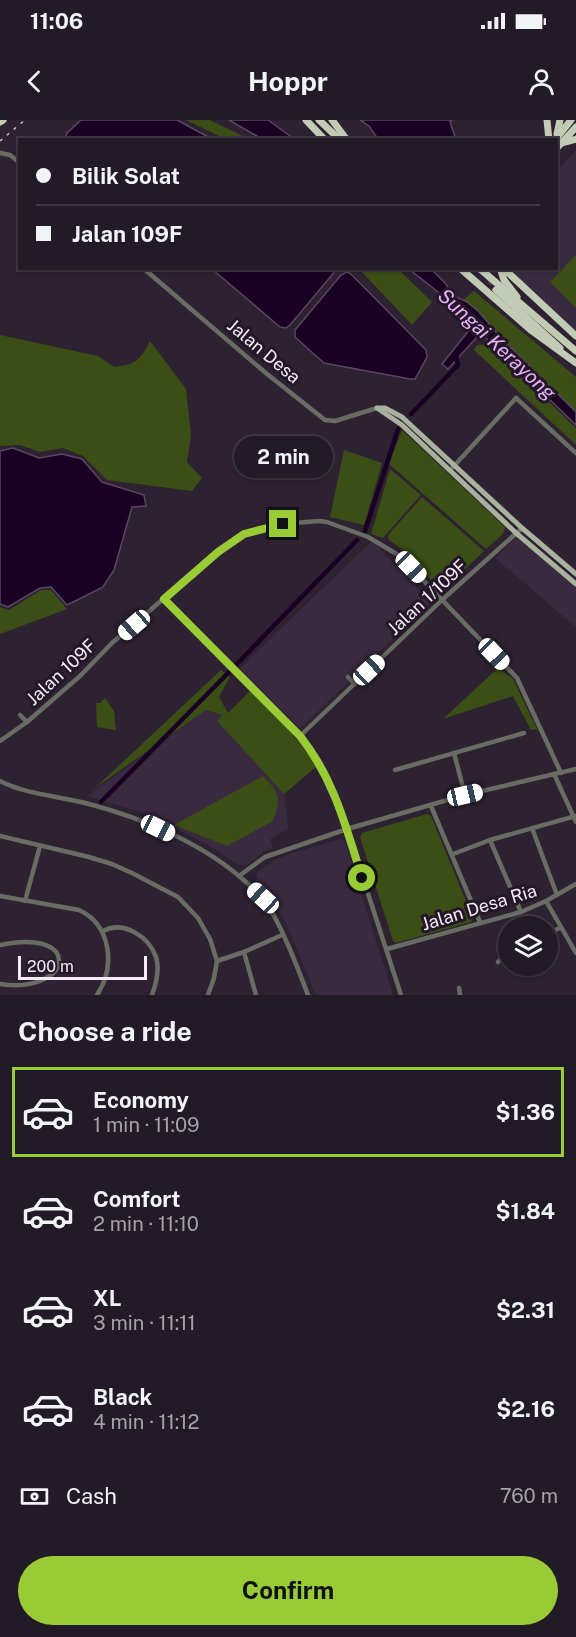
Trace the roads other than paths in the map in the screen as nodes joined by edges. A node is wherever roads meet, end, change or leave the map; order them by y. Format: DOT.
graph roads {
  1 [pos="306,120"];
  2 [pos="319,120"];
  3 [pos="332,120"];
  4 [pos="547,120"];
  5 [pos="560,120"];
  6 [pos="572,120"];
  7 [pos="576,125"];
  8 [pos="325,138"];
  9 [pos="338,138"];
  10 [pos="346,138"];
  11 [pos="549,138"];
  12 [pos="558,138"];
  13 [pos="576,139"];
  14 [pos="558,141"];
  15 [pos="558,142"];
  16 [pos="558,143"];
  17 [pos="0,153"];
  18 [pos="18,161"];
  19 [pos="145,270"];
  20 [pos="462,270"];
  21 [pos="481,270"];
  22 [pos="502,270"];
  23 [pos="503,270"];
  24 [pos="496,290"];
  25 [pos="542,323"];
  26 [pos="576,336"];
  27 [pos="576,351"];
  28 [pos="563,353"];
  29 [pos="576,363"];
  30 [pos="377,408"];
  31 [pos="576,453"];
  32 [pos="452,468"];
  33 [pos="522,528"];
  34 [pos="516,533"];
  35 [pos="576,574"];
  36 [pos="576,584"];
  37 [pos="164,599"];
  38 [pos="442,600"];
  39 [pos="348,677"];
  40 [pos="355,684"];
  41 [pos="20,715"];
  42 [pos="27,722"];
  43 [pos="524,733"];
  44 [pos="300,736"];
  45 [pos="0,741"];
  46 [pos="454,753"];
  47 [pos="576,769"];
  48 [pos="395,770"];
  49 [pos="561,773"];
  50 [pos="554,774"];
  51 [pos="0,781"];
  52 [pos="465,795"];
  53 [pos="431,806"];
  54 [pos="575,818"];
  55 [pos="532,828"];
  56 [pos="347,829"];
  57 [pos="0,836"];
  58 [pos="490,840"];
  59 [pos="40,846"];
  60 [pos="453,854"];
  61 [pos="239,876"];
  62 [pos="576,884"];
  63 [pos="557,895"];
  64 [pos="0,896"];
  65 [pos="25,901"];
  66 [pos="546,901"];
  67 [pos="521,912"];
  68 [pos="480,922"];
  69 [pos="560,928"];
  70 [pos="103,931"];
  71 [pos="282,934"];
  72 [pos="0,945"];
  73 [pos="387,949"];
  74 [pos="244,952"];
  75 [pos="576,954"];
  76 [pos="217,961"];
  77 [pos="0,984"];
  78 [pos="459,987"];
  79 [pos="97,995"];
  80 [pos="152,995"];
  81 [pos="208,995"];
  82 [pos="256,995"];
  83 [pos="307,995"];
  84 [pos="401,995"];
  85 [pos="460,995"];
  1 -- 8 [label="highway"];
  2 -- 9 [label="highway"];
  3 -- 10 [label="highway"];
  4 -- 11 [label="highway"];
  5 -- 12 [label="highway"];
  6 -- 7 [label="main road"];
  6 -- 14 [label="highway"];
  7 -- 15 [label="highway"];
  13 -- 16 [label="highway"];
  17 -- 18 [label="street"];
  19 -- 30 [label="street, Jalan Desa"];
  20 -- 28 [label="highway"];
  21 -- 25 [label="highway"];
  22 -- 25 [label="highway"];
  23 -- 26 [label="highway"];
  24 -- 28 [label="highway"];
  25 -- 27 [label="highway"];
  28 -- 29 [label="highway"];
  30 -- 32 [label="main road, Jalan Desa"];
  31 -- 32 [label="street"];
  32 -- 33 [label="main road, Jalan Desa"];
  32 -- 34 [label="main road, Jalan Desa"];
  33 -- 34 [label="street, Jalan 1/109F"];
  33 -- 35 [label="main road, Jalan Desa"];
  34 -- 36 [label="main road, Jalan Desa"];
  34 -- 38 [label="street, Jalan 1/109F"];
  37 -- 38 [label="street, Jalan 109F"];
  37 -- 42 [label="street, Jalan 109F"];
  37 -- 44 [label="street"];
  38 -- 40 [label="street, Jalan 1/109F"];
  38 -- 49 [label="street, Jalan 109F"];
  39 -- 40 [label="street"];
  40 -- 44 [label="street, Jalan 1/109F"];
  41 -- 42 [label="street"];
  42 -- 45 [label="street, Jalan 109F"];
  43 -- 46 [label="street"];
  44 -- 56 [label="street"];
  46 -- 48 [label="street"];
  46 -- 52 [label="street"];
  47 -- 49 [label="street"];
  49 -- 50 [label="street"];
  50 -- 52 [label="street"];
  50 -- 54 [label="street"];
  51 -- 61 [label="street"];
  52 -- 53 [label="street"];
  53 -- 56 [label="street"];
  53 -- 60 [label="street"];
  54 -- 55 [label="street"];
  55 -- 58 [label="street"];
  55 -- 63 [label="street"];
  56 -- 61 [label="street"];
  56 -- 73 [label="street"];
  57 -- 59 [label="street"];
  58 -- 60 [label="street"];
  58 -- 67 [label="street"];
  59 -- 65 [label="street"];
  59 -- 76 [label="street"];
  60 -- 68 [label="street"];
  61 -- 71 [label="street"];
  62 -- 63 [label="street, Jalan Desa Ria"];
  63 -- 66 [label="street, Jalan Desa Ria"];
  64 -- 65 [label="street"];
  65 -- 70 [label="street"];
  66 -- 67 [label="street, Jalan Desa Ria"];
  66 -- 69 [label="street"];
  67 -- 68 [label="street, Jalan Desa Ria"];
  68 -- 73 [label="street, Jalan Desa Ria"];
  69 -- 75 [label="street"];
  70 -- 79 [label="street"];
  70 -- 80 [label="street"];
  71 -- 74 [label="street"];
  71 -- 83 [label="street"];
  72 -- 77 [label="street"];
  73 -- 84 [label="street"];
  74 -- 76 [label="street"];
  74 -- 82 [label="street"];
  76 -- 81 [label="street"];
  78 -- 85 [label="street"];
}
